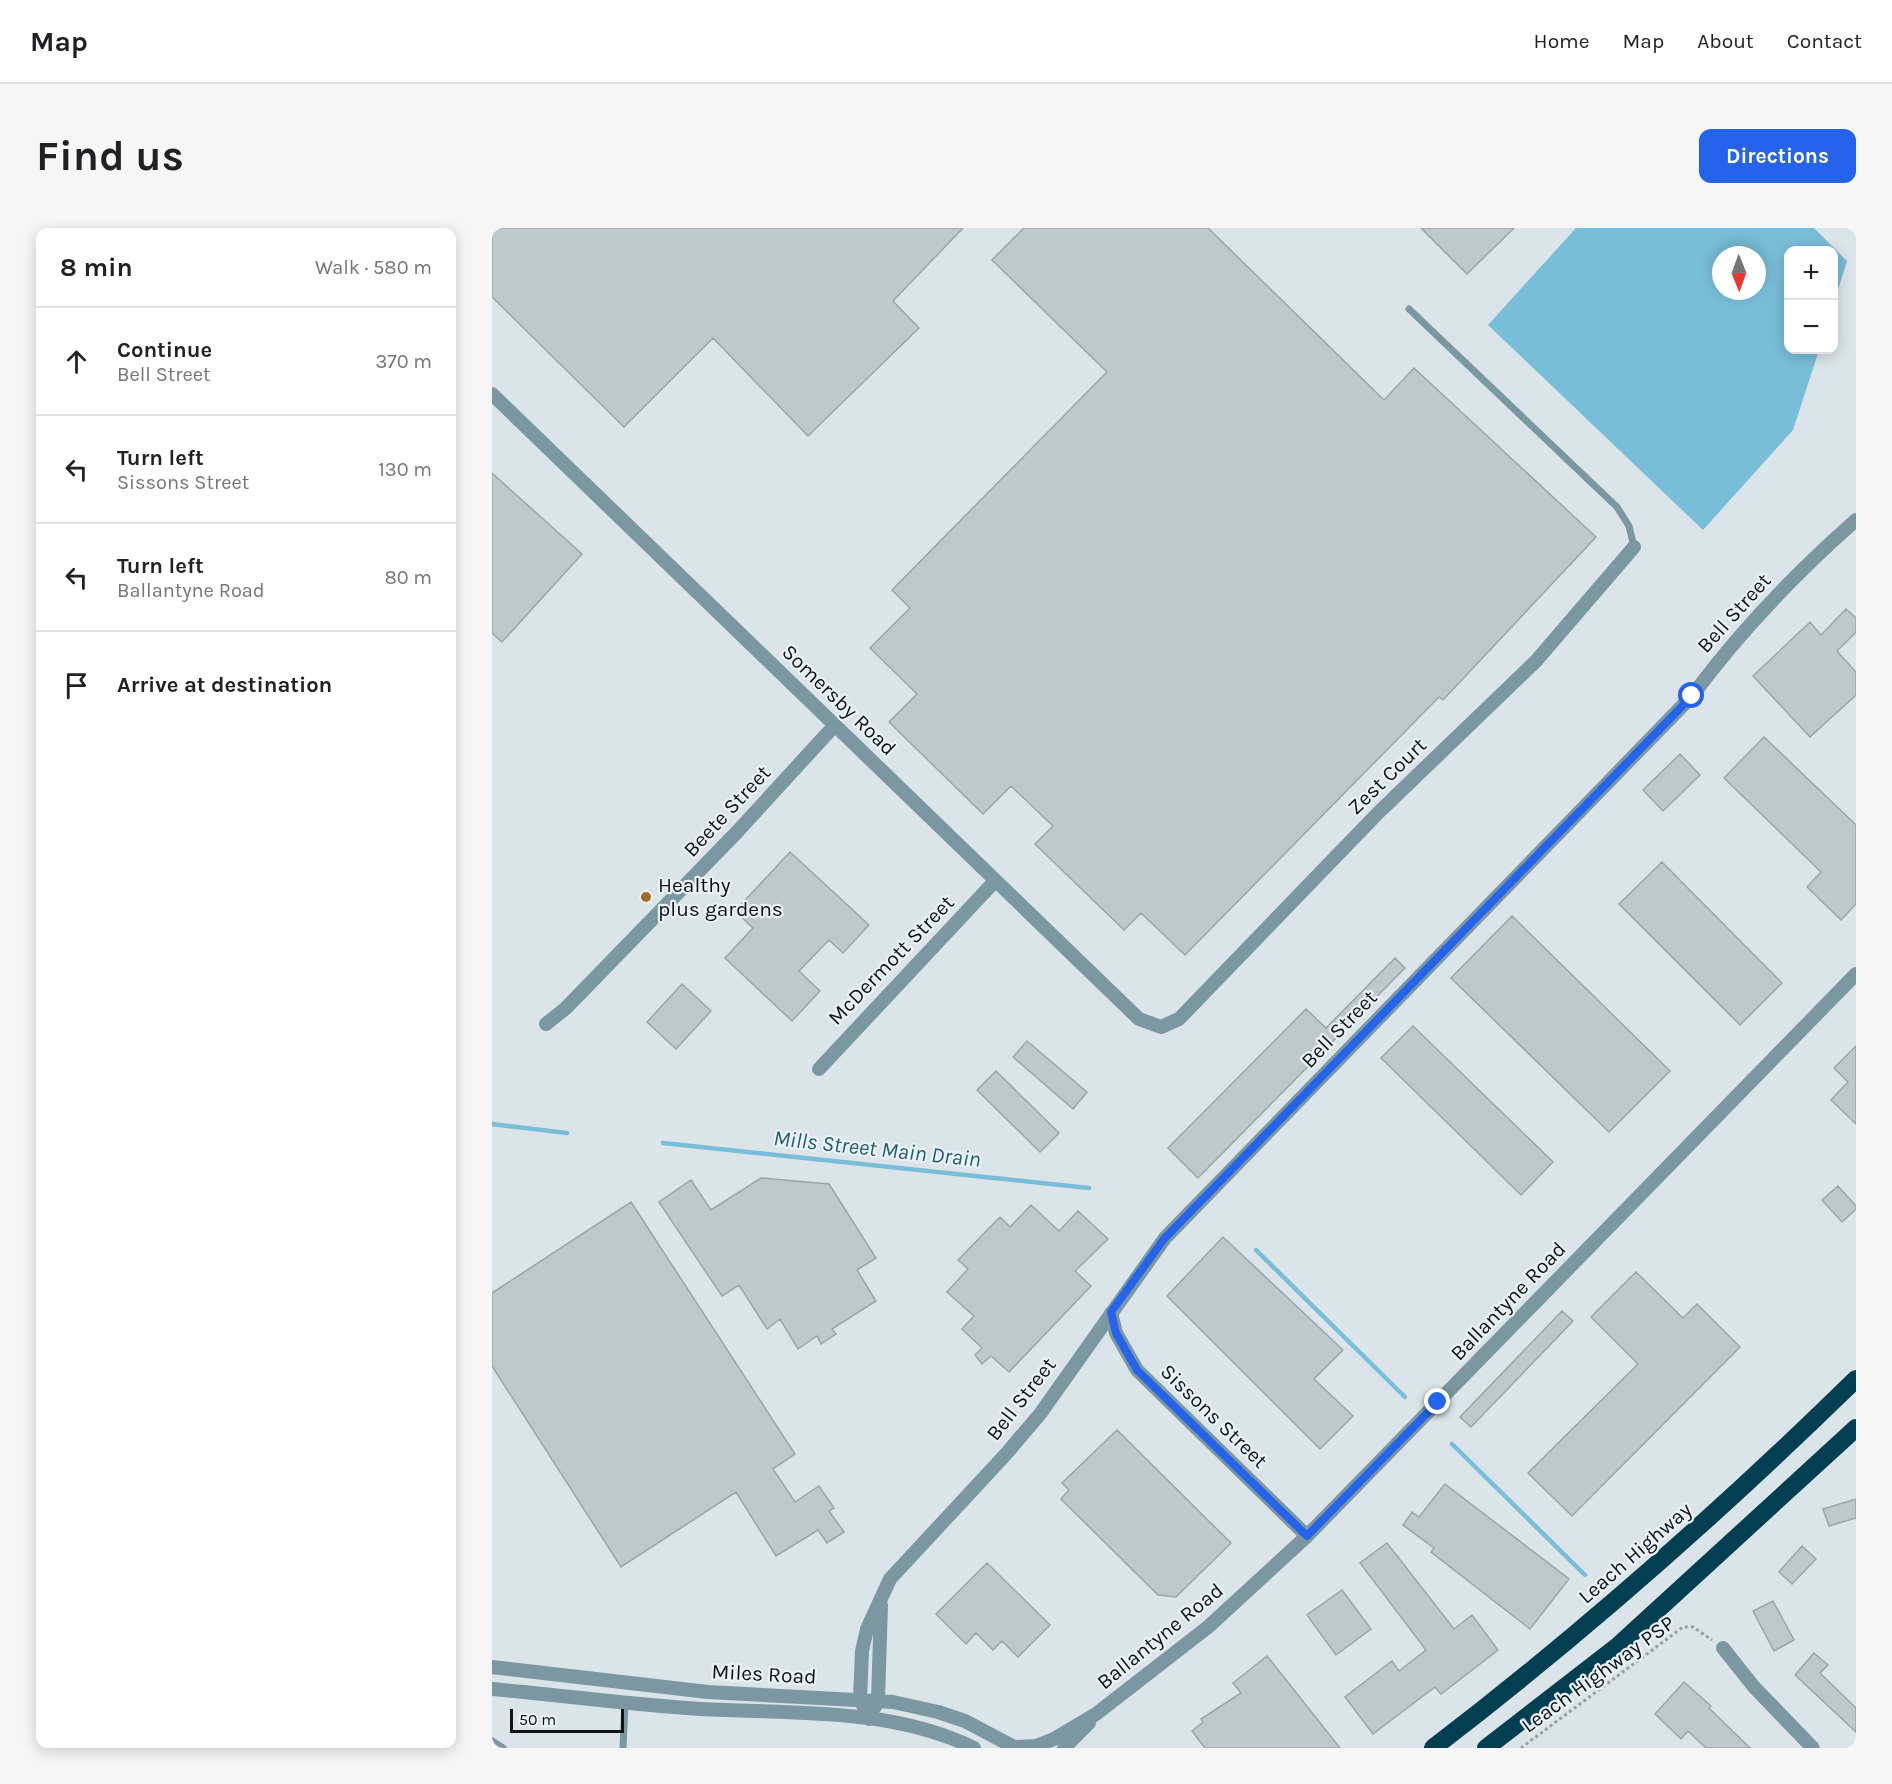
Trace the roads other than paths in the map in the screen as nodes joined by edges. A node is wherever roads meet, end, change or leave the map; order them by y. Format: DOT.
graph roads {
  1 [pos="1409,309"];
  2 [pos="492,394"];
  3 [pos="1856,520"];
  4 [pos="1634,547"];
  5 [pos="835,725"];
  6 [pos="995,881"];
  7 [pos="1856,974"];
  8 [pos="546,1024"];
  9 [pos="1161,1027"];
  10 [pos="819,1069"];
  11 [pos="1111,1312"];
  12 [pos="1856,1364"];
  13 [pos="1856,1379"];
  14 [pos="1856,1428"];
  15 [pos="1775,1458"];
  16 [pos="1307,1536"];
  17 [pos="881,1593"];
  18 [pos="1723,1648"];
  19 [pos="492,1667"];
  20 [pos="492,1689"];
  21 [pos="860,1699"];
  22 [pos="878,1700"];
  23 [pos="625,1702"];
  24 [pos="1096,1714"];
  25 [pos="869,1719"];
  26 [pos="492,1741"];
  27 [pos="503,1748"];
  28 [pos="623,1748"];
  29 [pos="974,1748"];
  30 [pos="1026,1748"];
  31 [pos="1064,1748"];
  32 [pos="1433,1748"];
  33 [pos="1486,1748"];
  34 [pos="1813,1748"];
  1 -- 4 [label="lane"];
  2 -- 5 [label="street, Somersby Road"];
  3 -- 11 [label="street, Bell Street"];
  4 -- 9 [label="street, Zest Court"];
  5 -- 6 [label="street, Somersby Road"];
  5 -- 8 [label="street, Beete Street"];
  6 -- 9 [label="street, Somersby Road"];
  6 -- 10 [label="street, McDermott Street"];
  7 -- 16 [label="street, Ballantyne Road"];
  11 -- 16 [label="street, Sissons Street"];
  11 -- 17 [label="street, Bell Street"];
  12 -- 15 [label="highway"];
  13 -- 15 [label="highway, Leach Highway"];
  14 -- 33 [label="highway"];
  15 -- 32 [label="highway, Leach Highway"];
  16 -- 24 [label="street, Ballantyne Road"];
  17 -- 21 [label="street, Bell Street"];
  17 -- 22 [label="street"];
  18 -- 34 [label="street"];
  19 -- 21 [label="street, Miles Road"];
  20 -- 23 [label="street, Miles Road"];
  21 -- 22 [label="street, Miles Road"];
  21 -- 25 [label="street, Bell Street"];
  22 -- 25 [label="street"];
  22 -- 30 [label="street, Miles Road"];
  23 -- 25 [label="street, Miles Road"];
  23 -- 28 [label="lane"];
  24 -- 30 [label="street, Ballantyne Road"];
  24 -- 31 [label="street, Ballantyne Road"];
  25 -- 29 [label="street, Miles Road"];
  26 -- 27 [label="lane"];
}
